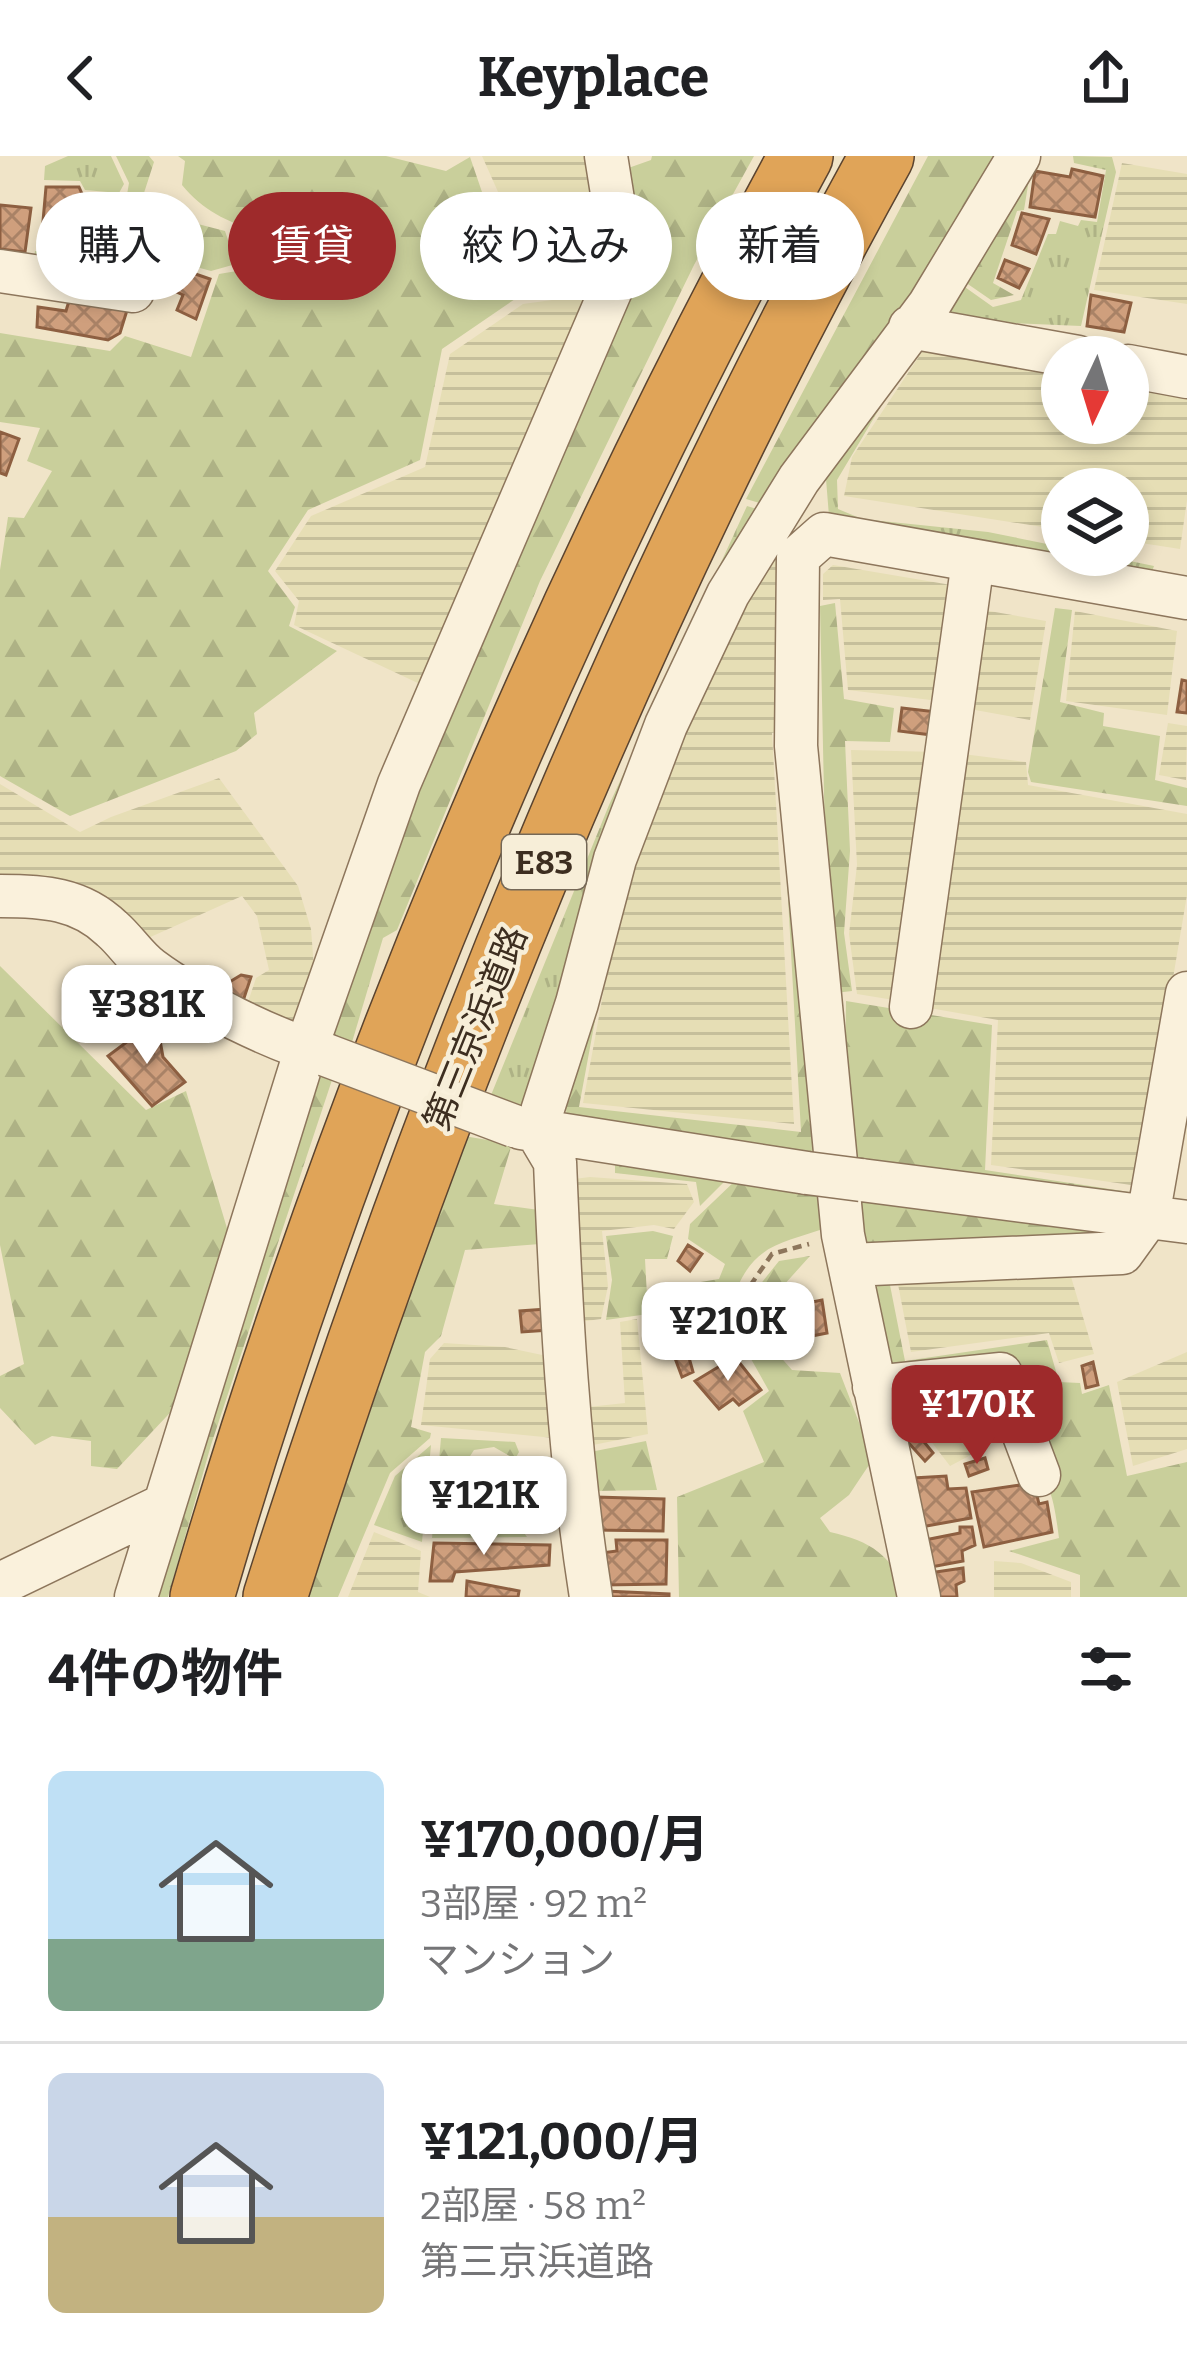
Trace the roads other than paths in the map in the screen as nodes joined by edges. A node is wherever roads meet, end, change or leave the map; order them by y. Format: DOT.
graph roads {
  1 [pos="606,156"];
  2 [pos="801,156"];
  3 [pos="882,156"];
  4 [pos="1018,156"];
  5 [pos="0,271"];
  6 [pos="36,276"];
  7 [pos="910,326"];
  8 [pos="1041,350"];
  9 [pos="1149,370"];
  10 [pos="1187,377"];
  11 [pos="973,561"];
  12 [pos="1187,598"];
  13 [pos="0,896"];
  14 [pos="1187,993"];
  15 [pos="911,1007"];
  16 [pos="316,1052"];
  17 [pos="525,1128"];
  18 [pos="1168,1220"];
  19 [pos="847,1250"];
  20 [pos="874,1388"];
  21 [pos="1039,1475"];
  22 [pos="164,1505"];
  23 [pos="0,1584"];
  24 [pos="136,1597"];
  25 [pos="202,1597"];
  26 [pos="275,1597"];
  27 [pos="591,1597"];
  28 [pos="919,1597"];
  1 -- 16 [label="street"];
  2 -- 25 [label="highway, 第三京浜道路 / E83"];
  3 -- 26 [label="highway, 第三京浜道路 / E83"];
  4 -- 7 [label="street"];
  5 -- 6 [label="street"];
  7 -- 8 [label="street"];
  7 -- 17 [label="street"];
  9 -- 10 [label="street"];
  11 -- 12 [label="street"];
  11 -- 15 [label="street"];
  11 -- 19 [label="street"];
  13 -- 16 [label="street"];
  14 -- 18 [label="street"];
  16 -- 17 [label="street, bridge"];
  16 -- 22 [label="street"];
  17 -- 18 [label="street, bridge"];
  17 -- 27 [label="street"];
  18 -- 19 [label="street"];
  19 -- 20 [label="street"];
  20 -- 21 [label="street"];
  20 -- 28 [label="street"];
  22 -- 23 [label="street"];
  22 -- 24 [label="street"];
}
